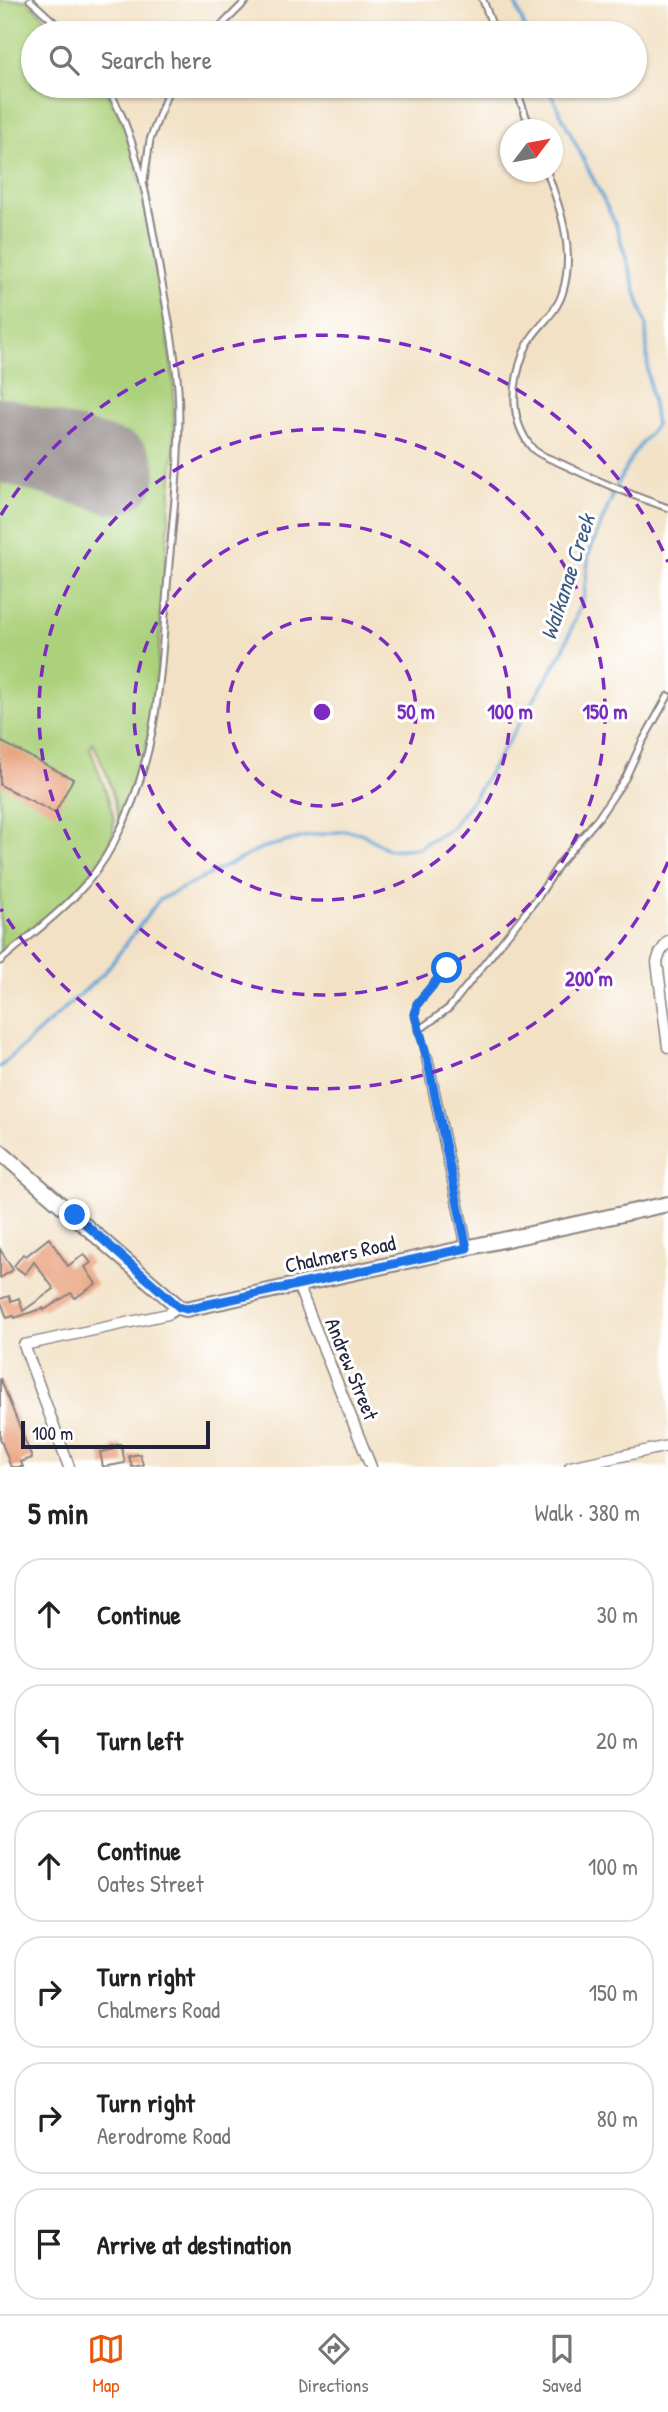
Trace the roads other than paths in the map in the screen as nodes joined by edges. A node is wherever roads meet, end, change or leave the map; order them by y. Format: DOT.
graph roads {
  1 [pos="30,0"];
  2 [pos="247,0"];
  3 [pos="482,0"];
  4 [pos="53,21"];
  5 [pos="226,21"];
  6 [pos="490,21"];
  7 [pos="113,98"];
  8 [pos="166,98"];
  9 [pos="519,98"];
  10 [pos="527,119"];
  11 [pos="550,182"];
  12 [pos="144,184"];
  13 [pos="668,508"];
  14 [pos="668,696"];
  15 [pos="668,941"];
  16 [pos="0,961"];
  17 [pos="447,968"];
  18 [pos="419,1030"];
  19 [pos="668,1047"];
  20 [pos="427,1058"];
  21 [pos="0,1152"];
  22 [pos="668,1204"];
  23 [pos="467,1248"];
  24 [pos="298,1285"];
  25 [pos="179,1307"];
  26 [pos="668,1446"];
  27 [pos="69,1467"];
  28 [pos="370,1467"];
  29 [pos="570,1467"];
  1 -- 4 [label="lane"];
  2 -- 5 [label="lane"];
  3 -- 6 [label="lane"];
  7 -- 12 [label="lane"];
  8 -- 12 [label="lane"];
  9 -- 10 [label="lane"];
  11 -- 13 [label="lane"];
  12 -- 16 [label="lane"];
  14 -- 18 [label="lane"];
  15 -- 19 [label="street"];
  17 -- 18 [label="lane"];
  18 -- 20 [label="lane"];
  20 -- 23 [label="street"];
  21 -- 25 [label="street"];
  22 -- 23 [label="street, Chalmers Road"];
  23 -- 24 [label="street, Chalmers Road"];
  24 -- 25 [label="street, Chalmers Road"];
  24 -- 28 [label="street, Andrew Street"];
  25 -- 27 [label="street, Chalmers Road"];
  26 -- 29 [label="street"];
}
